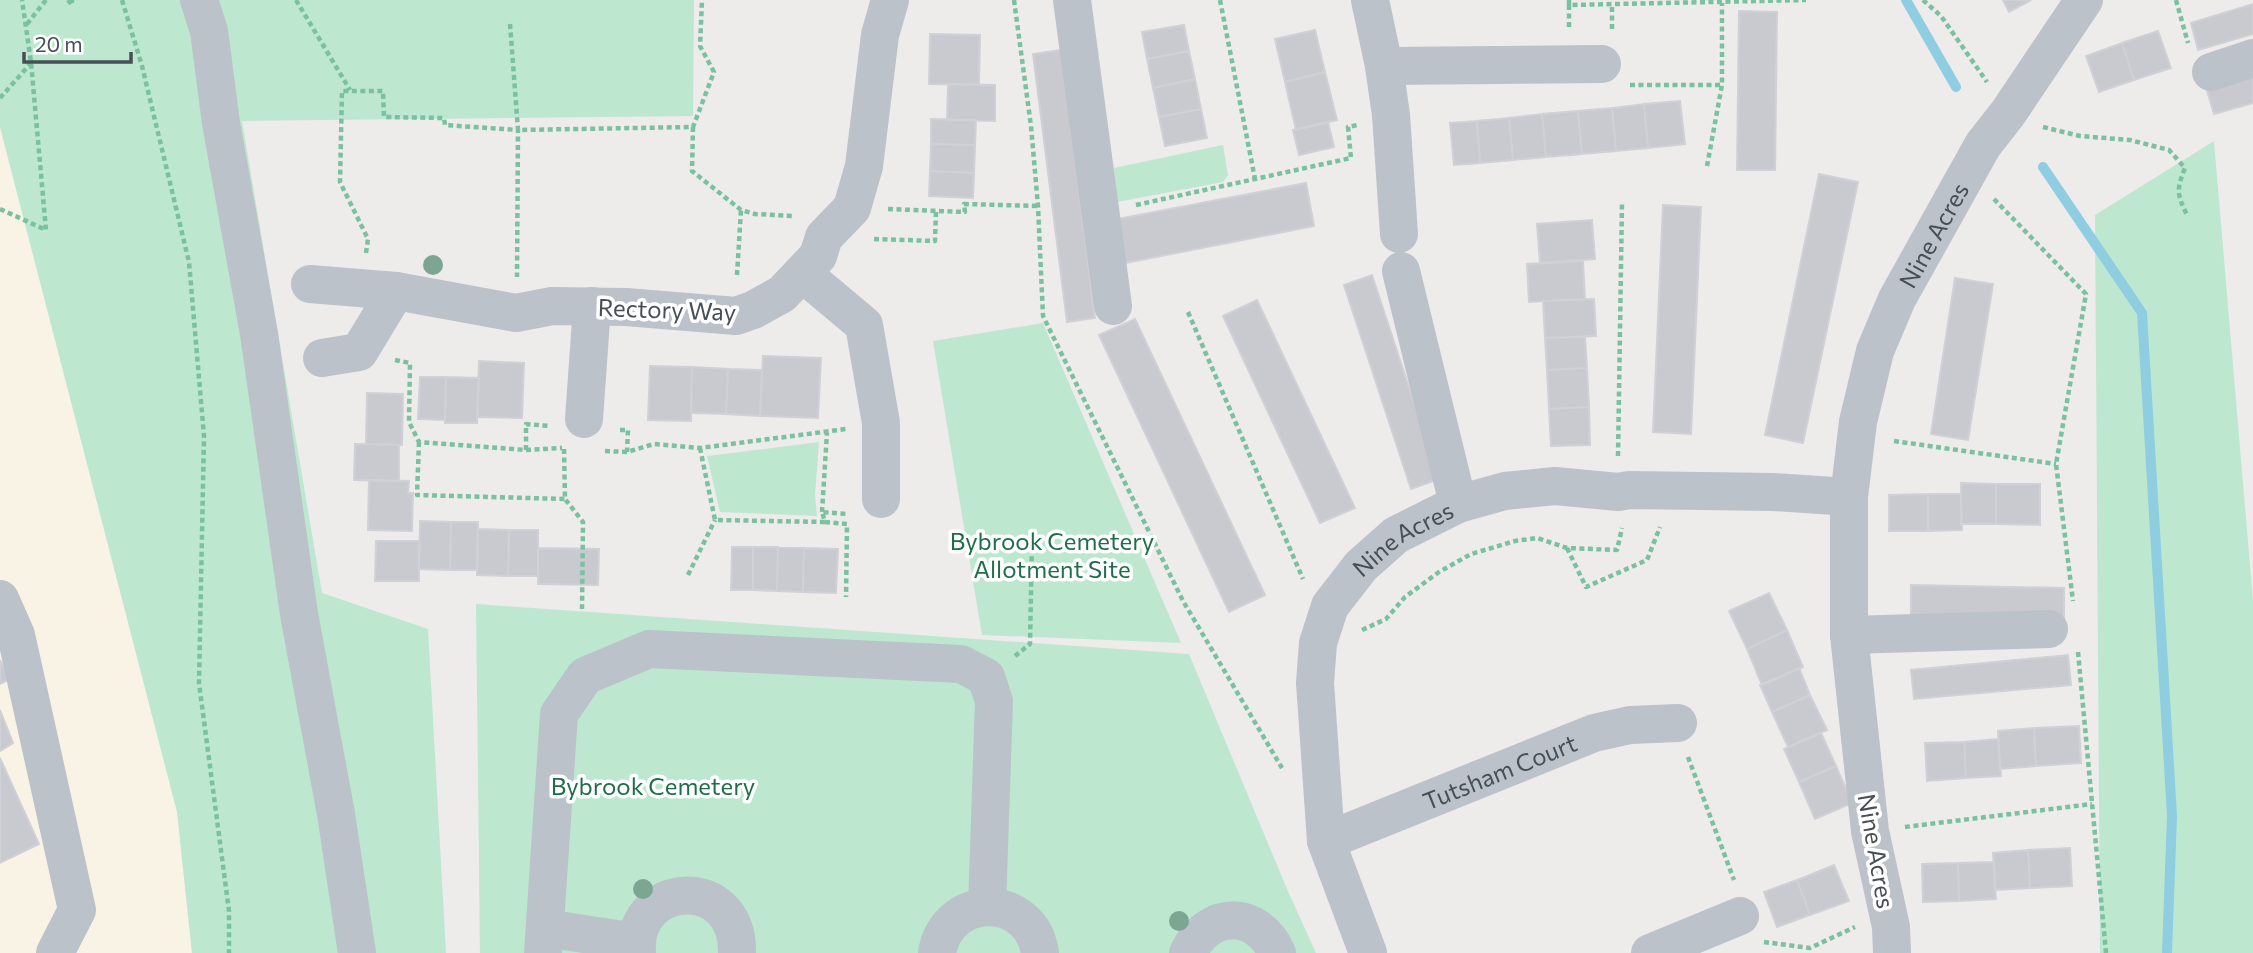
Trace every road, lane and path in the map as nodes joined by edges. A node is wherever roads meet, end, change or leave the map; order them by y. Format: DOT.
graph roads {
  1 [pos="22,0"];
  2 [pos="46,0"];
  3 [pos="122,0"];
  4 [pos="199,0"];
  5 [pos="296,0"];
  6 [pos="702,0"];
  7 [pos="890,0"];
  8 [pos="1014,0"];
  9 [pos="1072,0"];
  10 [pos="1220,0"];
  11 [pos="1370,0"];
  12 [pos="1569,0"];
  13 [pos="1806,0"];
  14 [pos="1923,0"];
  15 [pos="2084,0"];
  16 [pos="1722,3"];
  17 [pos="1612,5"];
  18 [pos="510,24"];
  19 [pos="26,25"];
  20 [pos="2253,58"];
  21 [pos="31,62"];
  22 [pos="1613,63"];
  23 [pos="1384,66"];
  24 [pos="2211,72"];
  25 [pos="1722,85"];
  26 [pos="351,91"];
  27 [pos="0,98"];
  28 [pos="2008,113"];
  29 [pos="1391,115"];
  30 [pos="693,128"];
  31 [pos="518,130"];
  32 [pos="1707,166"];
  33 [pos="1969,173"];
  34 [pos="1255,178"];
  35 [pos="1622,202"];
  36 [pos="1038,206"];
  37 [pos="0,209"];
  38 [pos="741,210"];
  39 [pos="936,211"];
  40 [pos="1101,212"];
  41 [pos="2187,215"];
  42 [pos="839,221"];
  43 [pos="802,273"];
  44 [pos="310,284"];
  45 [pos="379,290"];
  46 [pos="592,306"];
  47 [pos="1113,306"];
  48 [pos="1188,312"];
  49 [pos="516,313"];
  50 [pos="736,316"];
  51 [pos="322,358"];
  52 [pos="827,433"];
  53 [pos="574,434"];
  54 [pos="1856,435"];
  55 [pos="419,442"];
  56 [pos="700,448"];
  57 [pos="2056,464"];
  58 [pos="1637,491"];
  59 [pos="1849,498"];
  60 [pos="565,499"];
  61 [pos="881,499"];
  62 [pos="1458,504"];
  63 [pos="822,512"];
  64 [pos="715,520"];
  65 [pos="825,522"];
  66 [pos="1032,538"];
  67 [pos="1567,548"];
  68 [pos="688,575"];
  69 [pos="846,597"];
  70 [pos="0,599"];
  71 [pos="1330,606"];
  72 [pos="582,609"];
  73 [pos="2067,628"];
  74 [pos="1849,635"];
  75 [pos="1318,643"];
  76 [pos="986,677"];
  77 [pos="1678,723"];
  78 [pos="1283,769"];
  79 [pos="2092,804"];
  80 [pos="1870,831"];
  81 [pos="1326,841"];
  82 [pos="987,907"];
  83 [pos="1887,913"];
  84 [pos="1740,916"];
  85 [pos="544,941"];
  86 [pos="637,947"];
  87 [pos="55,953"];
  88 [pos="229,953"];
  89 [pos="357,953"];
  90 [pos="737,953"];
  91 [pos="762,953"];
  92 [pos="937,953"];
  93 [pos="1040,953"];
  94 [pos="1188,953"];
  95 [pos="1277,953"];
  96 [pos="1368,953"];
  97 [pos="1650,953"];
  98 [pos="1892,953"];
  99 [pos="2106,953"];
  1 -- 19 [label="path"];
  2 -- 19 [label="path"];
  3 -- 88 [label="path"];
  4 -- 89 [label="street"];
  5 -- 26 [label="path"];
  6 -- 30 [label="path"];
  7 -- 42 [label="street, Rectory Way"];
  8 -- 36 [label="path"];
  9 -- 40 [label="street"];
  10 -- 34 [label="path"];
  11 -- 23 [label="street"];
  12 -- 17 [label="path"];
  13 -- 16 [label="path"];
  14 -- 28 [label="path"];
  15 -- 28 [label="street, Nine Acres"];
  16 -- 17 [label="path"];
  16 -- 25 [label="path"];
  17 -- 22 [label="path"];
  18 -- 31 [label="path"];
  19 -- 21 [label="path"];
  20 -- 24 [label="street"];
  21 -- 27 [label="path"];
  21 -- 37 [label="path"];
  22 -- 23 [label="street"];
  22 -- 25 [label="path"];
  23 -- 29 [label="street"];
  25 -- 32 [label="path"];
  26 -- 31 [label="path"];
  26 -- 45 [label="path"];
  28 -- 33 [label="street, Nine Acres"];
  28 -- 41 [label="path"];
  29 -- 34 [label="path"];
  29 -- 62 [label="street"];
  30 -- 31 [label="path"];
  30 -- 38 [label="path"];
  31 -- 49 [label="path"];
  33 -- 54 [label="street, Nine Acres"];
  33 -- 57 [label="path"];
  34 -- 40 [label="path"];
  35 -- 58 [label="path"];
  36 -- 39 [label="path"];
  36 -- 78 [label="path"];
  38 -- 42 [label="path"];
  38 -- 50 [label="path"];
  39 -- 42 [label="path"];
  39 -- 42 [label="path"];
  40 -- 47 [label="street"];
  42 -- 43 [label="street, Rectory Way"];
  43 -- 50 [label="street, Rectory Way"];
  43 -- 61 [label="street"];
  44 -- 45 [label="street, Rectory Way"];
  45 -- 49 [label="street, Rectory Way"];
  45 -- 51 [label="street"];
  46 -- 49 [label="street, Rectory Way"];
  46 -- 50 [label="street, Rectory Way"];
  46 -- 53 [label="street"];
  48 -- 71 [label="path"];
  52 -- 63 [label="path"];
  53 -- 60 [label="path"];
  54 -- 57 [label="path"];
  54 -- 59 [label="street, Nine Acres"];
  55 -- 60 [label="path"];
  56 -- 64 [label="path"];
  57 -- 73 [label="path"];
  58 -- 59 [label="street, Nine Acres"];
  58 -- 62 [label="street, Nine Acres"];
  58 -- 67 [label="path"];
  58 -- 67 [label="path"];
  59 -- 74 [label="street, Nine Acres"];
  60 -- 72 [label="path"];
  61 -- 63 [label="path"];
  62 -- 71 [label="street, Nine Acres"];
  63 -- 65 [label="path"];
  64 -- 65 [label="path"];
  64 -- 68 [label="path"];
  65 -- 69 [label="path"];
  66 -- 76 [label="path"];
  67 -- 75 [label="path"];
  70 -- 87 [label="street"];
  71 -- 75 [label="street, Nine Acres"];
  73 -- 74 [label="street"];
  73 -- 79 [label="path"];
  74 -- 80 [label="street, Nine Acres"];
  75 -- 81 [label="street, Nine Acres"];
  76 -- 82 [label="street"];
  76 -- 85 [label="street"];
  77 -- 81 [label="street, Tutsham Court"];
  77 -- 84 [label="path"];
  79 -- 80 [label="path"];
  79 -- 99 [label="path"];
  80 -- 83 [label="street, Nine Acres"];
  81 -- 96 [label="street, Nine Acres"];
  82 -- 92 [label="street"];
  82 -- 93 [label="street"];
  83 -- 84 [label="path"];
  83 -- 98 [label="street, Nine Acres"];
  84 -- 97 [label="street"];
  85 -- 86 [label="street"];
  86 -- 90 [label="street"];
  90 -- 91 [label="street"];
  94 -- 95 [label="street"];
}
